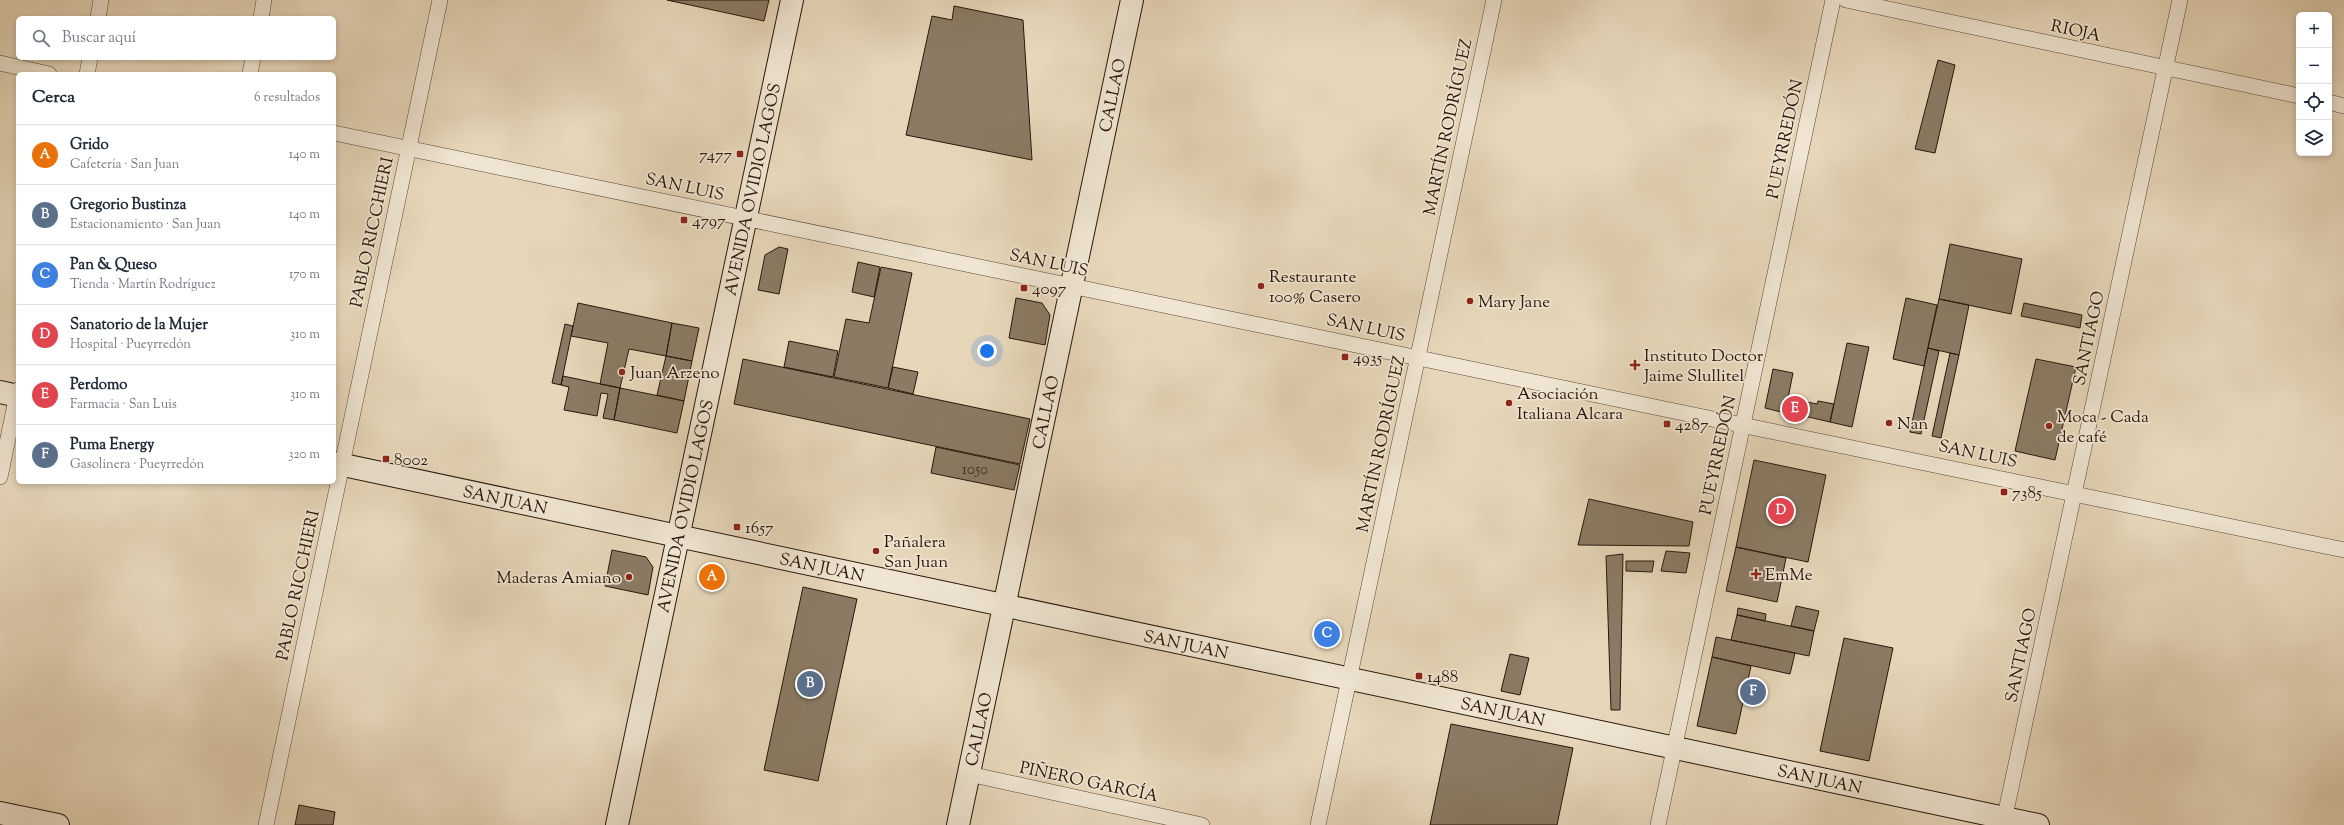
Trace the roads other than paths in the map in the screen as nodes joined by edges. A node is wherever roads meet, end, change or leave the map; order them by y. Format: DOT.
graph roads {
  1 [pos="101,0"];
  2 [pos="264,0"];
  3 [pos="440,0"];
  4 [pos="792,0"];
  5 [pos="1132,0"];
  6 [pos="1494,0"];
  7 [pos="1833,0"];
  8 [pos="1846,0"];
  9 [pos="2180,0"];
  10 [pos="98,16"];
  11 [pos="261,16"];
  12 [pos="90,60"];
  13 [pos="253,60"];
  14 [pos="0,63"];
  15 [pos="2165,68"];
  16 [pos="40,72"];
  17 [pos="86,72"];
  18 [pos="250,72"];
  19 [pos="2296,95"];
  20 [pos="2332,103"];
  21 [pos="2344,106"];
  22 [pos="336,133"];
  23 [pos="408,149"];
  24 [pos="746,219"];
  25 [pos="1072,286"];
  26 [pos="1417,357"];
  27 [pos="13,393"];
  28 [pos="1743,424"];
  29 [pos="338,464"];
  30 [pos="336,474"];
  31 [pos="0,477"];
  32 [pos="334,484"];
  33 [pos="2074,492"];
  34 [pos="679,536"];
  35 [pos="2344,550"];
  36 [pos="1005,606"];
  37 [pos="1349,679"];
  38 [pos="1675,748"];
  39 [pos="969,774"];
  40 [pos="0,813"];
  41 [pos="2004,821"];
  42 [pos="58,825"];
  43 [pos="266,825"];
  44 [pos="618,825"];
  45 [pos="958,825"];
  46 [pos="1202,825"];
  47 [pos="1318,825"];
  48 [pos="1658,825"];
  49 [pos="2038,825"];
  1 -- 10 [label="street"];
  2 -- 11 [label="street"];
  3 -- 23 [label="street, PABLO RICCHIERI"];
  4 -- 24 [label="main road, AVENIDA OVIDIO LAGOS"];
  5 -- 25 [label="main road, CALLAO"];
  6 -- 26 [label="street, MARTÍN RODRÍGUEZ"];
  7 -- 28 [label="street, PUEYRREDÓN"];
  8 -- 15 [label="street, RIOJA"];
  9 -- 15 [label="street, SANTIAGO"];
  12 -- 17 [label="street"];
  13 -- 18 [label="street"];
  14 -- 16 [label="street"];
  15 -- 19 [label="street, RIOJA"];
  15 -- 33 [label="street, SANTIAGO"];
  20 -- 21 [label="street"];
  22 -- 23 [label="street, SAN LUIS"];
  23 -- 24 [label="street, SAN LUIS"];
  23 -- 29 [label="street, PABLO RICCHIERI"];
  24 -- 25 [label="street, SAN LUIS"];
  24 -- 34 [label="main road, AVENIDA OVIDIO LAGOS"];
  25 -- 26 [label="street, SAN LUIS"];
  25 -- 36 [label="main road, CALLAO"];
  26 -- 28 [label="street, SAN LUIS"];
  26 -- 37 [label="street, MARTÍN RODRÍGUEZ"];
  27 -- 31 [label="street"];
  28 -- 33 [label="street, SAN LUIS"];
  28 -- 38 [label="street, PUEYRREDÓN"];
  29 -- 30 [label="street, PABLO RICCHIERI"];
  29 -- 34 [label="main road, SAN JUAN"];
  32 -- 43 [label="street, PABLO RICCHIERI"];
  33 -- 35 [label="street, SAN LUIS"];
  33 -- 41 [label="street, SANTIAGO"];
  34 -- 36 [label="main road, SAN JUAN"];
  34 -- 44 [label="main road, AVENIDA OVIDIO LAGOS"];
  36 -- 37 [label="main road, SAN JUAN"];
  36 -- 39 [label="main road, CALLAO"];
  37 -- 38 [label="main road, SAN JUAN"];
  37 -- 47 [label="street, MARTÍN RODRÍGUEZ"];
  38 -- 41 [label="main road, SAN JUAN"];
  38 -- 48 [label="street, PUEYRREDÓN"];
  39 -- 45 [label="main road, CALLAO"];
  39 -- 46 [label="street, PIÑERO GARCÍA"];
  40 -- 42 [label="main road"];
  41 -- 49 [label="main road, SAN JUAN"];
}
